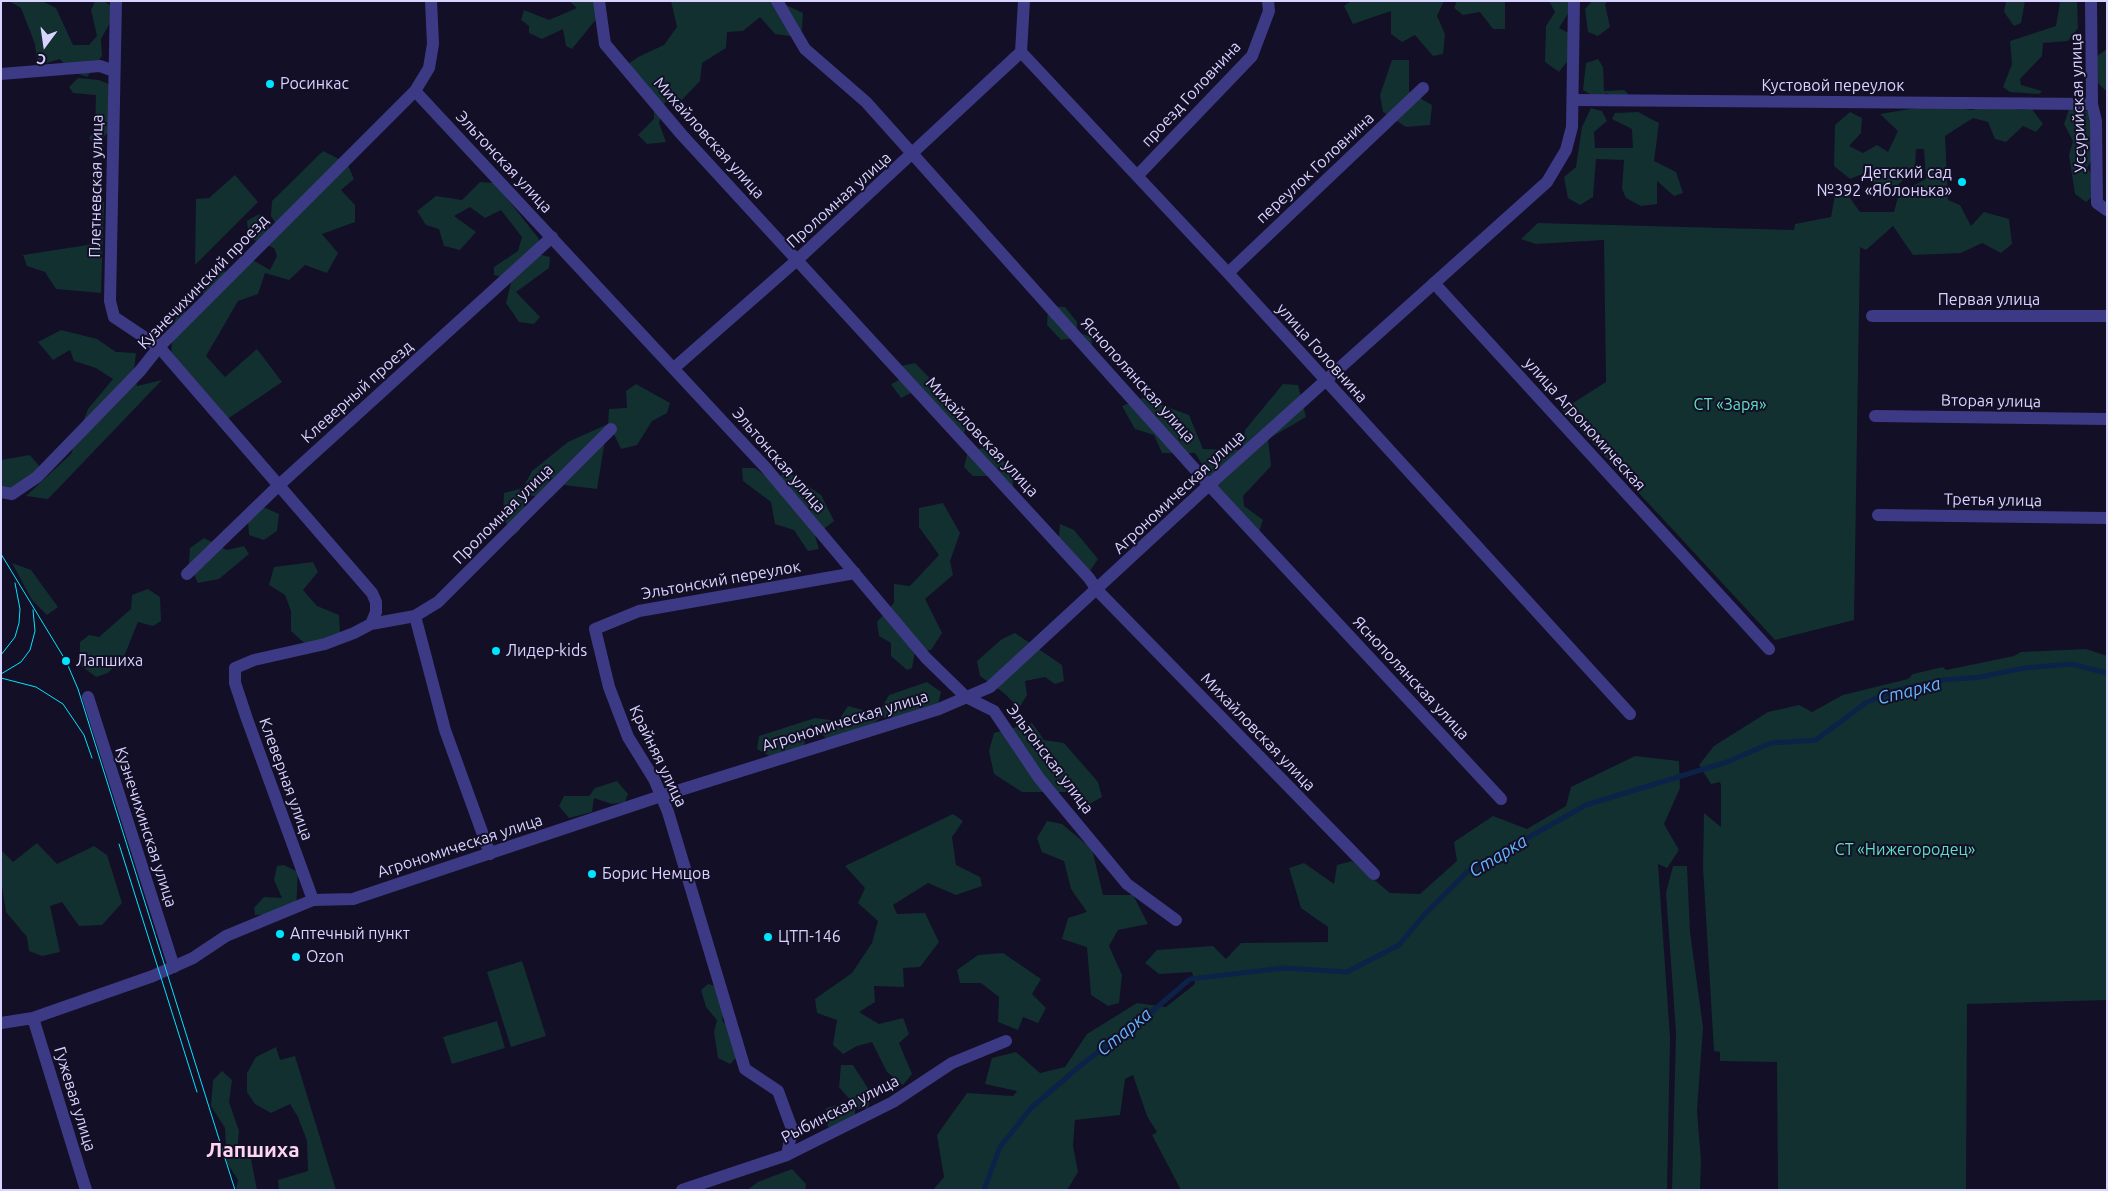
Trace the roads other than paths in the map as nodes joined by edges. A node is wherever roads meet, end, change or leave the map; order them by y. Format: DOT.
graph roads {
  1 [pos="116,1"];
  2 [pos="431,1"];
  3 [pos="599,1"];
  4 [pos="777,1"];
  5 [pos="1024,1"];
  6 [pos="1268,1"];
  7 [pos="1574,1"];
  8 [pos="2091,1"];
  9 [pos="1021,52"];
  10 [pos="114,71"];
  11 [pos="1,74"];
  12 [pos="1423,88"];
  13 [pos="415,91"];
  14 [pos="1574,100"];
  15 [pos="2092,104"];
  16 [pos="914,153"];
  17 [pos="1138,175"];
  18 [pos="2102,206"];
  19 [pos="552,237"];
  20 [pos="797,260"];
  21 [pos="1228,273"];
  22 [pos="1434,283"];
  23 [pos="1872,316"];
  24 [pos="2107,316"];
  25 [pos="159,348"];
  26 [pos="674,368"];
  27 [pos="1325,382"];
  28 [pos="1875,416"];
  29 [pos="2107,419"];
  30 [pos="611,429"];
  31 [pos="1209,485"];
  32 [pos="278,486"];
  33 [pos="7,493"];
  34 [pos="1878,515"];
  35 [pos="2107,518"];
  36 [pos="855,573"];
  37 [pos="187,574"];
  38 [pos="1097,590"];
  39 [pos="415,616"];
  40 [pos="371,624"];
  41 [pos="595,629"];
  42 [pos="1769,649"];
  43 [pos="235,668"];
  44 [pos="88,697"];
  45 [pos="966,697"];
  46 [pos="1630,714"];
  47 [pos="661,796"];
  48 [pos="1501,798"];
  49 [pos="490,854"];
  50 [pos="1374,874"];
  51 [pos="312,900"];
  52 [pos="1176,920"];
  53 [pos="174,967"];
  54 [pos="33,1018"];
  55 [pos="1,1023"];
  56 [pos="1006,1041"];
  57 [pos="788,1155"];
  58 [pos="86,1190"];
  59 [pos="682,1190"];
  1 -- 10 [label="street, Плетневская улица"];
  2 -- 13 [label="street"];
  3 -- 20 [label="street, Михайловская улица"];
  4 -- 16 [label="street, Яснополянская улица"];
  5 -- 9 [label="street"];
  6 -- 17 [label="street, проезд Головнина"];
  7 -- 14 [label="street, Агрономическая улица"];
  8 -- 15 [label="street, Уссурийская улица"];
  9 -- 16 [label="street, Проломная улица"];
  9 -- 17 [label="street, улица Головнина"];
  10 -- 11 [label="street"];
  10 -- 25 [label="street, Плетневская улица"];
  12 -- 21 [label="street, переулок Головнина"];
  13 -- 19 [label="street, Эльтонская улица"];
  13 -- 25 [label="street, Кузнечихинский проезд"];
  14 -- 15 [label="street, Кустовой переулок"];
  14 -- 22 [label="street, Агрономическая улица"];
  15 -- 18 [label="street, Уссурийская улица"];
  16 -- 20 [label="street, Проломная улица"];
  16 -- 31 [label="street, Яснополянская улица"];
  17 -- 21 [label="street, улица Головнина"];
  19 -- 26 [label="street, Эльтонская улица"];
  19 -- 32 [label="street, Клеверный проезд"];
  20 -- 26 [label="street, Проломная улица"];
  20 -- 38 [label="street, Михайловская улица"];
  21 -- 27 [label="street, улица Головнина"];
  22 -- 27 [label="street, Агрономическая улица"];
  22 -- 42 [label="street, улица Агрономическая"];
  23 -- 24 [label="street, Первая улица"];
  25 -- 32 [label="street, Плетневская улица"];
  25 -- 33 [label="street, Кузнечихинский проезд"];
  26 -- 36 [label="street, Эльтонская улица"];
  27 -- 31 [label="street, Агрономическая улица"];
  27 -- 46 [label="street, улица Головнина"];
  28 -- 29 [label="street, Вторая улица"];
  30 -- 39 [label="street, Проломная улица"];
  31 -- 38 [label="street, Агрономическая улица"];
  31 -- 48 [label="street, Яснополянская улица"];
  32 -- 37 [label="street, Клеверный проезд"];
  32 -- 40 [label="street, Плетневская улица"];
  34 -- 35 [label="street, Третья улица"];
  36 -- 41 [label="street, Эльтонский переулок"];
  36 -- 45 [label="street, Эльтонская улица"];
  38 -- 45 [label="street, Агрономическая улица"];
  38 -- 50 [label="street, Михайловская улица"];
  39 -- 40 [label="street, Проломная улица"];
  39 -- 49 [label="street"];
  40 -- 43 [label="street, Проломная улица"];
  41 -- 47 [label="street, Крайняя улица"];
  43 -- 51 [label="street, Клеверная улица"];
  44 -- 53 [label="street, Кузнечихинская улица"];
  45 -- 47 [label="street, Агрономическая улица"];
  45 -- 52 [label="street, Эльтонская улица"];
  47 -- 49 [label="street, Агрономическая улица"];
  47 -- 57 [label="street, Крайняя улица"];
  49 -- 51 [label="street, Агрономическая улица"];
  51 -- 53 [label="street, Агрономическая улица"];
  53 -- 54 [label="street, Агрономическая улица"];
  54 -- 55 [label="street, Агрономическая улица"];
  54 -- 58 [label="street, Гужевая улица"];
  56 -- 57 [label="street, Рыбинская улица"];
  57 -- 59 [label="street, Рыбинская улица"];
}
